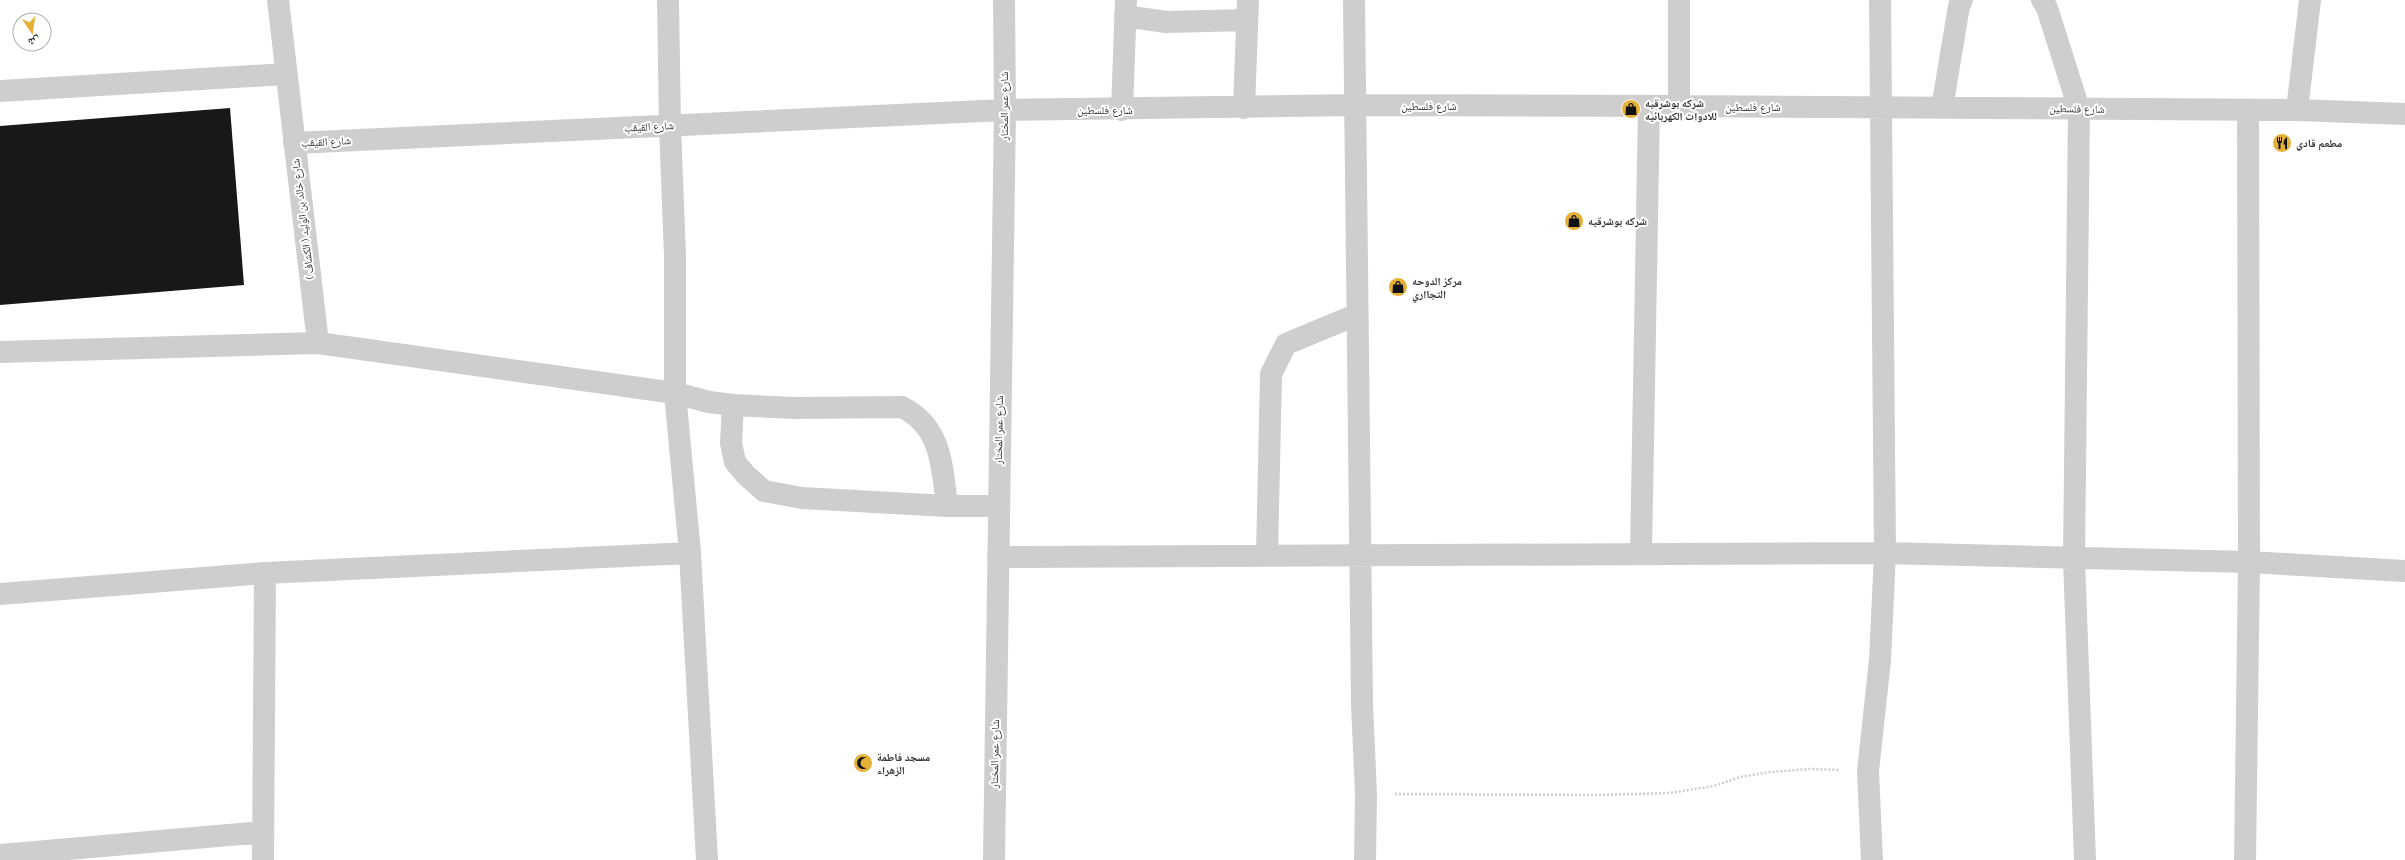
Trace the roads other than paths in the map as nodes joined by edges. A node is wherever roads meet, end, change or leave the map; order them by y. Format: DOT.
graph roads {
  1 [pos="278,0"];
  2 [pos="668,0"];
  3 [pos="1004,0"];
  4 [pos="1354,0"];
  5 [pos="1679,0"];
  6 [pos="1880,0"];
  7 [pos="1962,0"];
  8 [pos="2042,0"];
  9 [pos="2310,0"];
  10 [pos="1125,8"];
  11 [pos="1247,10"];
  12 [pos="286,74"];
  13 [pos="0,91"];
  14 [pos="1353,106"];
  15 [pos="1649,106"];
  16 [pos="1679,106"];
  17 [pos="1881,107"];
  18 [pos="1244,108"];
  19 [pos="1942,108"];
  20 [pos="2079,109"];
  21 [pos="1005,110"];
  22 [pos="1122,110"];
  23 [pos="2297,110"];
  24 [pos="2248,111"];
  25 [pos="2405,114"];
  26 [pos="670,126"];
  27 [pos="294,143"];
  28 [pos="1356,315"];
  29 [pos="318,343"];
  30 [pos="0,352"];
  31 [pos="675,393"];
  32 [pos="733,405"];
  33 [pos="947,506"];
  34 [pos="997,506"];
  35 [pos="690,553"];
  36 [pos="1885,553"];
  37 [pos="1641,554"];
  38 [pos="1267,556"];
  39 [pos="1359,556"];
  40 [pos="998,557"];
  41 [pos="2074,559"];
  42 [pos="2249,562"];
  43 [pos="2405,571"];
  44 [pos="265,573"];
  45 [pos="0,594"];
  46 [pos="263,832"];
  47 [pos="0,855"];
  48 [pos="263,860"];
  49 [pos="707,860"];
  50 [pos="994,860"];
  51 [pos="1365,860"];
  52 [pos="1872,860"];
  53 [pos="2085,860"];
  54 [pos="2245,860"];
  1 -- 12 [label="street, شارع خالد بن الوليد ( الكشاف )"];
  2 -- 26 [label="street"];
  3 -- 21 [label="street, شارع عمر المختار"];
  4 -- 14 [label="street"];
  5 -- 16 [label="street"];
  6 -- 17 [label="street"];
  7 -- 19 [label="street"];
  8 -- 20 [label="street"];
  9 -- 23 [label="street"];
  10 -- 11 [label="street"];
  10 -- 22 [label="street"];
  11 -- 18 [label="street"];
  12 -- 13 [label="street"];
  12 -- 27 [label="street, شارع خالد بن الوليد ( الكشاف )"];
  14 -- 15 [label="street, شارع فلسطين"];
  14 -- 18 [label="street, شارع فلسطين"];
  14 -- 28 [label="street"];
  15 -- 16 [label="street, شارع فلسطين"];
  15 -- 37 [label="street"];
  16 -- 17 [label="street, شارع فلسطين"];
  17 -- 19 [label="street, شارع فلسطين"];
  17 -- 36 [label="street"];
  18 -- 22 [label="street, شارع فلسطين"];
  19 -- 20 [label="street, شارع فلسطين"];
  20 -- 24 [label="street, شارع فلسطين"];
  20 -- 41 [label="street"];
  21 -- 22 [label="street, شارع فلسطين"];
  21 -- 26 [label="street, شارع القيقب"];
  21 -- 34 [label="street, شارع عمر المختار"];
  23 -- 24 [label="street, شارع فلسطين"];
  23 -- 25 [label="street, شارع فلسطين"];
  24 -- 42 [label="street"];
  26 -- 27 [label="street, شارع القيقب"];
  26 -- 31 [label="street"];
  27 -- 29 [label="street, شارع خالد بن الوليد ( الكشاف )"];
  28 -- 38 [label="street"];
  28 -- 39 [label="street"];
  29 -- 30 [label="street"];
  29 -- 31 [label="street"];
  31 -- 32 [label="street"];
  31 -- 35 [label="street"];
  32 -- 33 [label="street"];
  32 -- 33 [label="street"];
  33 -- 34 [label="street"];
  34 -- 40 [label="street, شارع عمر المختار"];
  35 -- 44 [label="street"];
  35 -- 49 [label="street"];
  36 -- 37 [label="street"];
  36 -- 41 [label="street"];
  36 -- 52 [label="street"];
  37 -- 39 [label="street"];
  38 -- 39 [label="street"];
  38 -- 40 [label="street"];
  39 -- 51 [label="street"];
  40 -- 50 [label="street, شارع عمر المختار"];
  41 -- 42 [label="street"];
  41 -- 53 [label="street"];
  42 -- 43 [label="street"];
  42 -- 54 [label="street"];
  44 -- 45 [label="street"];
  44 -- 46 [label="street"];
  46 -- 47 [label="street"];
  46 -- 48 [label="street"];
}
